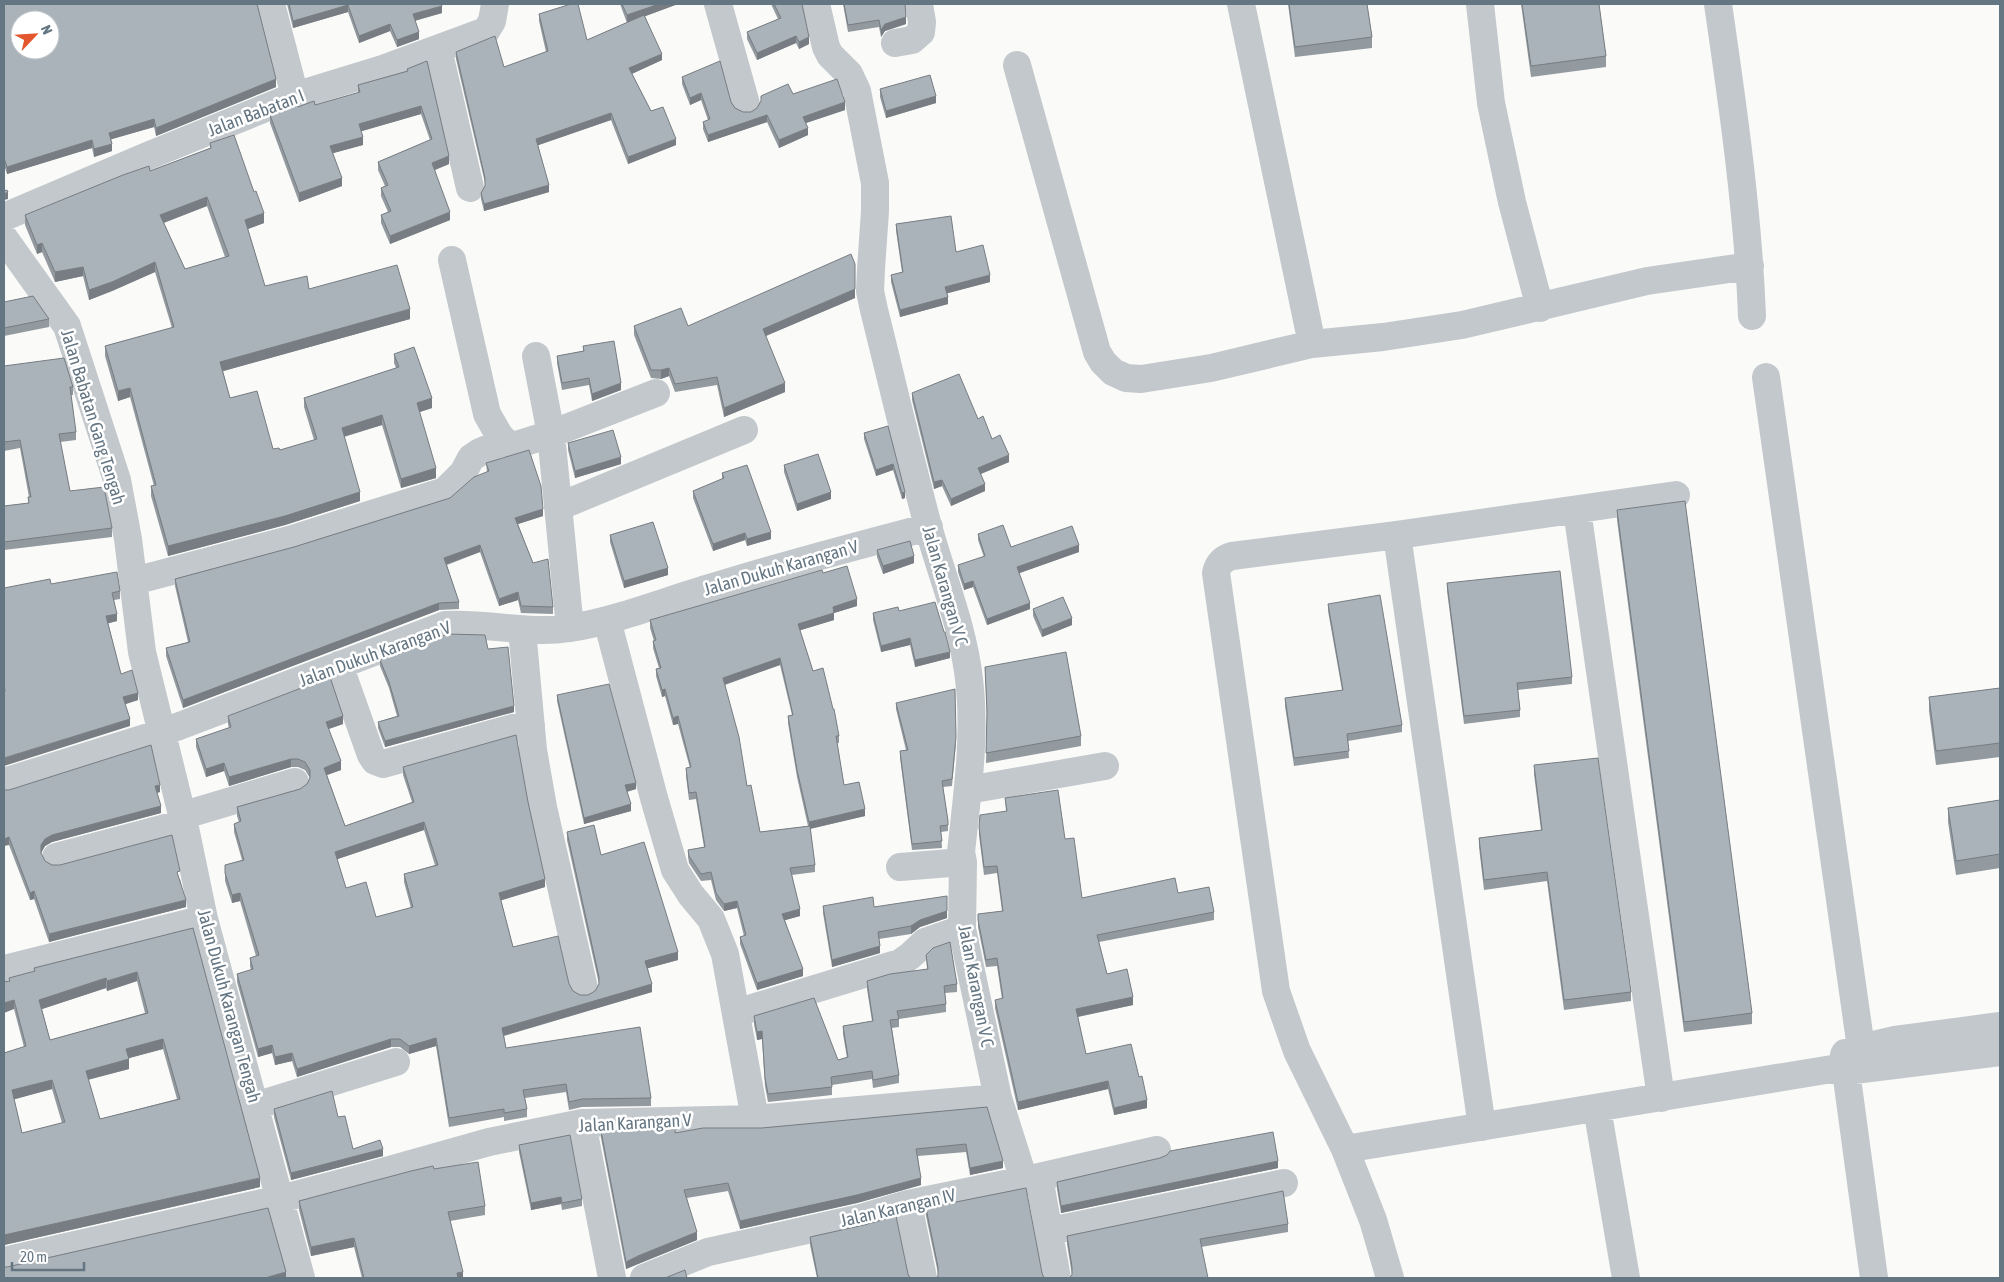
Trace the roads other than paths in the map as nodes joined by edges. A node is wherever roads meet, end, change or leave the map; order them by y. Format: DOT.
graph roads {
  1 [pos="270,4"];
  2 [pos="496,4"];
  3 [pos="718,4"];
  4 [pos="816,4"];
  5 [pos="919,4"];
  6 [pos="1241,4"];
  7 [pos="1480,4"];
  8 [pos="1718,4"];
  9 [pos="895,43"];
  10 [pos="438,49"];
  11 [pos="1017,65"];
  12 [pos="295,96"];
  13 [pos="746,104"];
  14 [pos="470,188"];
  15 [pos="4,217"];
  16 [pos="4,238"];
  17 [pos="452,260"];
  18 [pos="1750,266"];
  19 [pos="1540,308"];
  20 [pos="1752,316"];
  21 [pos="1312,344"];
  22 [pos="536,356"];
  23 [pos="1766,377"];
  24 [pos="656,393"];
  25 [pos="744,430"];
  26 [pos="551,434"];
  27 [pos="505,441"];
  28 [pos="1676,495"];
  29 [pos="558,507"];
  30 [pos="1578,510"];
  31 [pos="928,527"];
  32 [pos="1397,536"];
  33 [pos="134,581"];
  34 [pos="608,620"];
  35 [pos="570,628"];
  36 [pos="522,630"];
  37 [pos="339,665"];
  38 [pos="531,726"];
  39 [pos="161,733"];
  40 [pos="1105,766"];
  41 [pos="4,782"];
  42 [pos="295,782"];
  43 [pos="968,790"];
  44 [pos="183,819"];
  45 [pos="56,858"];
  46 [pos="963,862"];
  47 [pos="900,867"];
  48 [pos="204,919"];
  49 [pos="962,929"];
  50 [pos="4,969"];
  51 [pos="584,988"];
  52 [pos="736,1013"];
  53 [pos="2000,1026"];
  54 [pos="2000,1052"];
  55 [pos="396,1062"];
  56 [pos="1849,1062"];
  57 [pos="998,1098"];
  58 [pos="1661,1098"];
  59 [pos="256,1106"];
  60 [pos="1597,1108"];
  61 [pos="754,1119"];
  62 [pos="582,1124"];
  63 [pos="1482,1127"];
  64 [pos="1345,1149"];
  65 [pos="1156,1150"];
  66 [pos="1032,1179"];
  67 [pos="1284,1183"];
  68 [pos="280,1199"];
  69 [pos="908,1204"];
  70 [pos="1050,1231"];
  71 [pos="4,1261"];
  72 [pos="301,1278"];
  73 [pos="612,1278"];
  74 [pos="644,1278"];
  75 [pos="923,1278"];
  76 [pos="1057,1278"];
  77 [pos="1390,1278"];
  78 [pos="1626,1278"];
  79 [pos="1874,1278"];
  1 -- 12 [label="street"];
  2 -- 10 [label="street, Jalan Babatan I"];
  3 -- 13 [label="street"];
  4 -- 31 [label="street, Jalan Karangan V C"];
  5 -- 9 [label="street"];
  6 -- 21 [label="street"];
  7 -- 19 [label="street"];
  8 -- 18 [label="street"];
  10 -- 12 [label="street, Jalan Babatan I"];
  10 -- 14 [label="street"];
  11 -- 21 [label="street"];
  12 -- 15 [label="street, Jalan Babatan I"];
  16 -- 33 [label="street, Jalan Babatan Gang Tengah"];
  17 -- 27 [label="street"];
  18 -- 19 [label="street"];
  18 -- 20 [label="street"];
  19 -- 21 [label="street"];
  22 -- 26 [label="street"];
  23 -- 56 [label="street"];
  24 -- 26 [label="street"];
  25 -- 29 [label="street"];
  26 -- 27 [label="street"];
  26 -- 29 [label="street"];
  27 -- 33 [label="street"];
  28 -- 30 [label="street"];
  29 -- 35 [label="street"];
  30 -- 32 [label="street"];
  30 -- 58 [label="street"];
  31 -- 34 [label="street, Jalan Dukuh Karangan V"];
  31 -- 43 [label="street, Jalan Karangan V C"];
  32 -- 63 [label="street"];
  32 -- 64 [label="street"];
  33 -- 39 [label="street, Jalan Babatan Gang Tengah"];
  34 -- 35 [label="street, Jalan Dukuh Karangan V"];
  34 -- 52 [label="street"];
  35 -- 36 [label="street, Jalan Dukuh Karangan V"];
  36 -- 37 [label="street, Jalan Dukuh Karangan V"];
  36 -- 38 [label="street"];
  37 -- 38 [label="street"];
  37 -- 39 [label="street, Jalan Dukuh Karangan V"];
  38 -- 51 [label="street"];
  39 -- 41 [label="street, Jalan Dukuh Karangan V"];
  39 -- 44 [label="street, Jalan Dukuh Karangan Tengah"];
  40 -- 43 [label="street"];
  42 -- 44 [label="street"];
  43 -- 46 [label="street, Jalan Karangan V C"];
  44 -- 45 [label="street"];
  44 -- 48 [label="street, Jalan Dukuh Karangan Tengah"];
  46 -- 47 [label="street"];
  46 -- 49 [label="street, Jalan Karangan V C"];
  48 -- 50 [label="street"];
  48 -- 59 [label="street, Jalan Dukuh Karangan Tengah"];
  49 -- 52 [label="street"];
  49 -- 57 [label="street, Jalan Karangan V C"];
  52 -- 61 [label="street"];
  53 -- 56 [label="street"];
  54 -- 56 [label="street"];
  55 -- 59 [label="street"];
  56 -- 58 [label="street"];
  56 -- 79 [label="street"];
  57 -- 61 [label="street, Jalan Karangan V"];
  57 -- 66 [label="street, Jalan Karangan V C"];
  58 -- 60 [label="street"];
  59 -- 68 [label="street, Jalan Dukuh Karangan Tengah"];
  60 -- 63 [label="street"];
  60 -- 78 [label="street"];
  61 -- 62 [label="street, Jalan Karangan V"];
  62 -- 68 [label="street, Jalan Karangan V"];
  62 -- 73 [label="street"];
  63 -- 64 [label="street"];
  64 -- 77 [label="street"];
  65 -- 66 [label="street, Jalan Karangan IV"];
  66 -- 69 [label="street, Jalan Karangan IV"];
  66 -- 70 [label="street, Jalan Karangan V C"];
  67 -- 70 [label="street"];
  68 -- 71 [label="street"];
  68 -- 72 [label="street, Jalan Dukuh Karangan Tengah"];
  69 -- 74 [label="street, Jalan Karangan IV"];
  69 -- 75 [label="street"];
  70 -- 76 [label="street, Jalan Karangan V C"];
}
